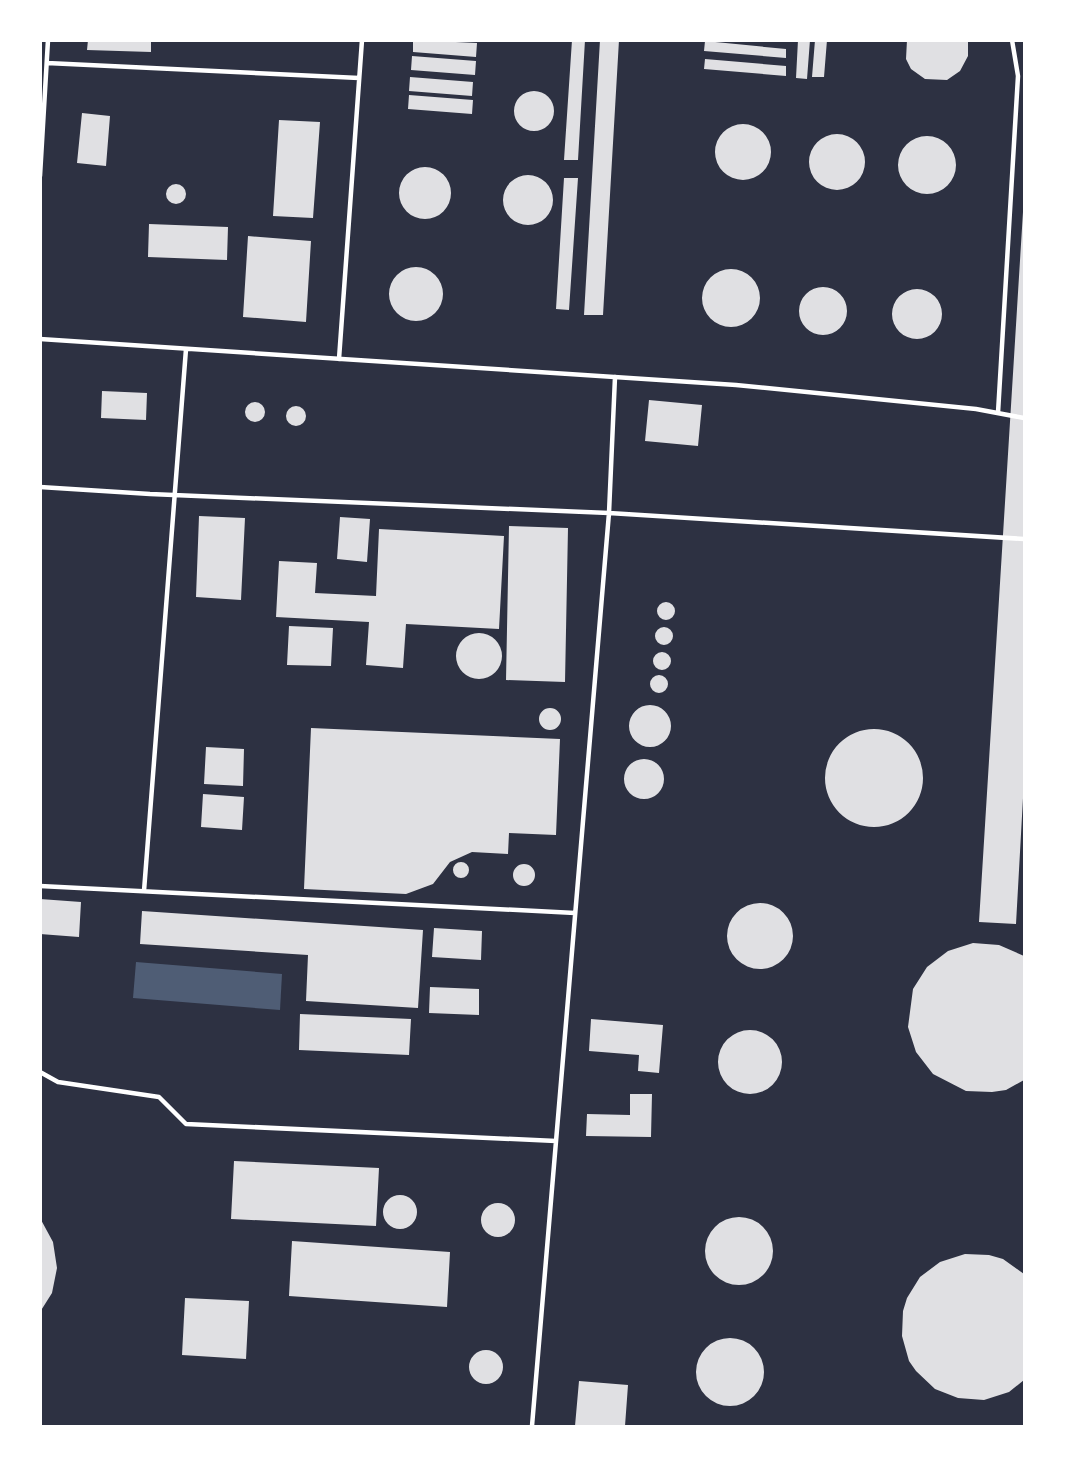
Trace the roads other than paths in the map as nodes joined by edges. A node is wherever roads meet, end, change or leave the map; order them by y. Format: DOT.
graph roads {
  1 [pos="48,40"];
  2 [pos="362,40"];
  3 [pos="1012,40"];
  4 [pos="47,63"];
  5 [pos="359,78"];
  6 [pos="40,176"];
  7 [pos="40,339"];
  8 [pos="186,349"];
  9 [pos="339,359"];
  10 [pos="615,377"];
  11 [pos="998,413"];
  12 [pos="1024,418"];
  13 [pos="40,487"];
  14 [pos="174,496"];
  15 [pos="609,513"];
  16 [pos="1024,539"];
  17 [pos="40,886"];
  18 [pos="144,891"];
  19 [pos="575,913"];
  20 [pos="40,1072"];
  21 [pos="556,1141"];
  22 [pos="532,1426"];
  1 -- 4 [label="lane"];
  2 -- 5 [label="lane"];
  3 -- 11 [label="lane"];
  4 -- 5 [label="lane"];
  4 -- 6 [label="lane"];
  5 -- 9 [label="lane"];
  7 -- 8 [label="lane"];
  8 -- 9 [label="lane"];
  8 -- 14 [label="lane"];
  9 -- 10 [label="lane"];
  10 -- 11 [label="lane"];
  10 -- 15 [label="lane"];
  11 -- 12 [label="lane"];
  13 -- 14 [label="lane"];
  14 -- 15 [label="lane"];
  14 -- 18 [label="lane"];
  15 -- 16 [label="lane"];
  15 -- 19 [label="lane"];
  17 -- 18 [label="lane"];
  18 -- 19 [label="lane"];
  19 -- 21 [label="lane"];
  20 -- 21 [label="lane"];
  21 -- 22 [label="lane"];
}
